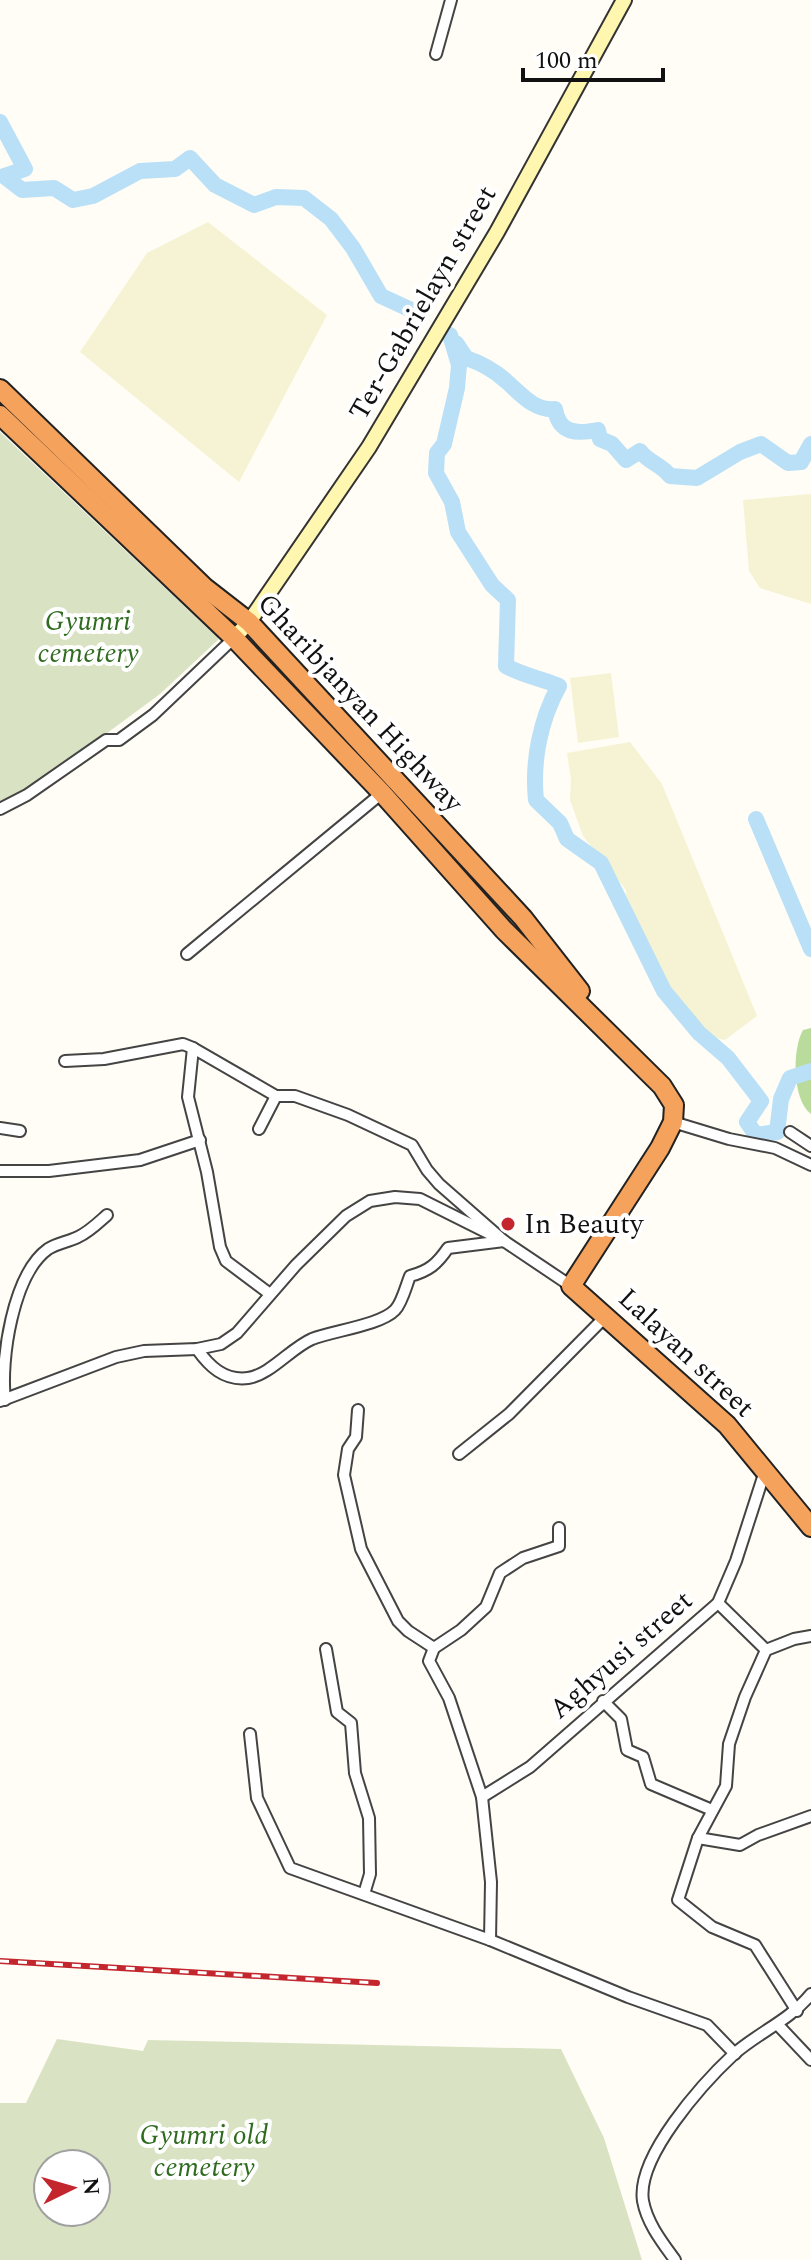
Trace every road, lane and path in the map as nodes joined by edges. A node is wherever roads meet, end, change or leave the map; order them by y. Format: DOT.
graph roads {
  1 [pos="451,0"];
  2 [pos="624,0"];
  3 [pos="436,54"];
  4 [pos="0,389"];
  5 [pos="0,415"];
  6 [pos="249,622"];
  7 [pos="234,638"];
  8 [pos="382,793"];
  9 [pos="0,809"];
  10 [pos="187,954"];
  11 [pos="621,1043"];
  12 [pos="193,1048"];
  13 [pos="65,1061"];
  14 [pos="276,1096"];
  15 [pos="673,1122"];
  16 [pos="0,1128"];
  17 [pos="259,1129"];
  18 [pos="20,1131"];
  19 [pos="790,1132"];
  20 [pos="200,1140"];
  21 [pos="811,1146"];
  22 [pos="811,1165"];
  23 [pos="0,1171"];
  24 [pos="107,1215"];
  25 [pos="504,1241"];
  26 [pos="571,1286"];
  27 [pos="270,1294"];
  28 [pos="606,1316"];
  29 [pos="197,1349"];
  30 [pos="2,1400"];
  31 [pos="358,1410"];
  32 [pos="459,1454"];
  33 [pos="765,1471"];
  34 [pos="811,1527"];
  35 [pos="559,1528"];
  36 [pos="718,1603"];
  37 [pos="811,1636"];
  38 [pos="434,1648"];
  39 [pos="326,1649"];
  40 [pos="766,1650"];
  41 [pos="603,1701"];
  42 [pos="250,1734"];
  43 [pos="482,1797"];
  44 [pos="712,1810"];
  45 [pos="811,1816"];
  46 [pos="698,1838"];
  47 [pos="364,1894"];
  48 [pos="490,1940"];
  49 [pos="811,1994"];
  50 [pos="797,2011"];
  51 [pos="778,2025"];
  52 [pos="735,2054"];
  53 [pos="811,2060"];
  54 [pos="675,2260"];
  1 -- 3 [label="street"];
  2 -- 6 [label="main road, Ter-Gabrielayn street"];
  4 -- 6 [label="highway, Gharibjanyan Highway"];
  5 -- 7 [label="highway, Gharibjanyan Highway"];
  6 -- 7 [label="main road, Ter-Gabrielayn street"];
  6 -- 11 [label="highway, Gharibjanyan Highway"];
  7 -- 8 [label="highway, Gharibjanyan Highway"];
  7 -- 9 [label="street"];
  8 -- 10 [label="street"];
  8 -- 11 [label="highway, Gharibjanyan Highway"];
  11 -- 15 [label="highway, Gharibjanyan Highway"];
  12 -- 13 [label="street"];
  12 -- 14 [label="street, Lalayan street"];
  12 -- 20 [label="street"];
  14 -- 17 [label="street"];
  14 -- 25 [label="street, Lalayan street"];
  15 -- 22 [label="street"];
  15 -- 26 [label="highway"];
  16 -- 18 [label="street"];
  19 -- 21 [label="street"];
  20 -- 23 [label="street"];
  20 -- 27 [label="street"];
  24 -- 30 [label="street"];
  25 -- 26 [label="street, Lalayan street"];
  25 -- 27 [label="street, Lalayan street"];
  25 -- 29 [label="street"];
  26 -- 28 [label="highway, Lalayan street"];
  27 -- 29 [label="street, Lalayan street"];
  28 -- 32 [label="street"];
  28 -- 33 [label="highway, Lalayan street"];
  29 -- 30 [label="street, Lalayan street"];
  31 -- 38 [label="street"];
  33 -- 34 [label="highway, Lalayan street"];
  33 -- 36 [label="street, Aghyusi street"];
  35 -- 38 [label="street"];
  36 -- 40 [label="street"];
  36 -- 41 [label="street, Aghyusi street"];
  37 -- 40 [label="street"];
  38 -- 43 [label="street"];
  39 -- 47 [label="street"];
  40 -- 44 [label="street"];
  41 -- 43 [label="street, Aghyusi street"];
  41 -- 44 [label="street"];
  42 -- 47 [label="street"];
  43 -- 48 [label="street"];
  44 -- 46 [label="street"];
  45 -- 46 [label="street"];
  46 -- 50 [label="street"];
  47 -- 48 [label="street"];
  48 -- 52 [label="street"];
  49 -- 50 [label="street"];
  50 -- 51 [label="street"];
  51 -- 52 [label="street"];
  51 -- 53 [label="street"];
  52 -- 54 [label="street"];
}
